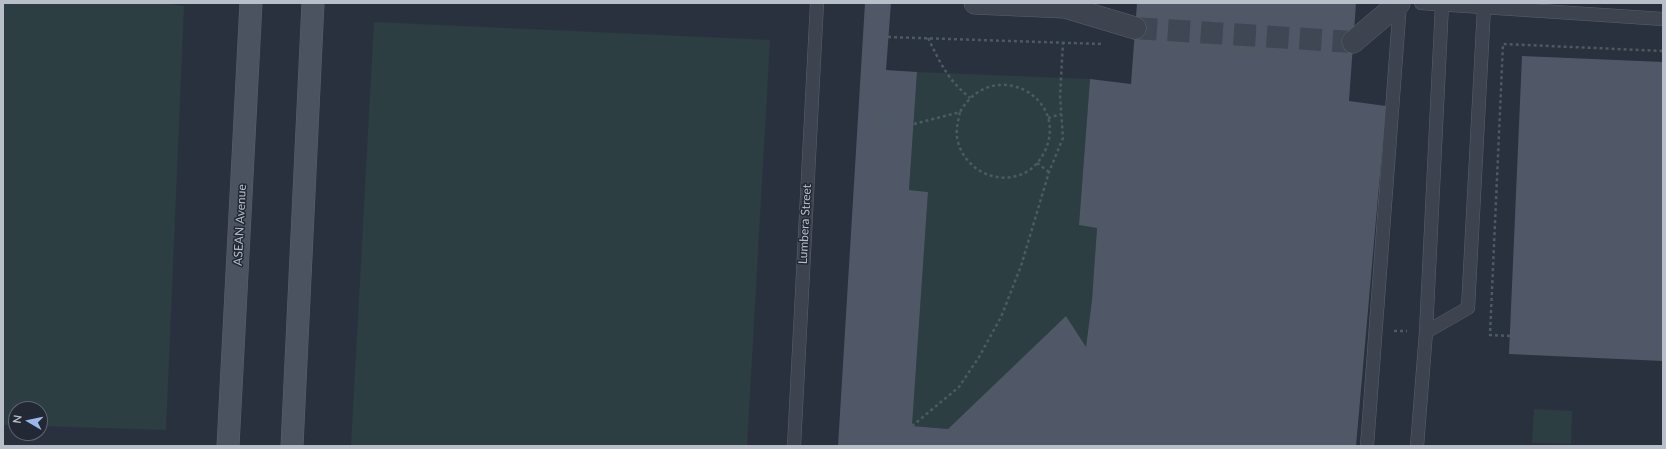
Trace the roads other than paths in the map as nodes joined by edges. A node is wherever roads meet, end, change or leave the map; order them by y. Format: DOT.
graph roads {
  1 [pos="251,3"];
  2 [pos="313,3"];
  3 [pos="817,3"];
  4 [pos="975,3"];
  5 [pos="1400,3"];
  6 [pos="1421,3"];
  7 [pos="1442,4"];
  8 [pos="1484,7"];
  9 [pos="1663,19"];
  10 [pos="1139,37"];
  11 [pos="1353,42"];
  12 [pos="1426,332"];
  13 [pos="228,446"];
  14 [pos="292,446"];
  15 [pos="794,446"];
  16 [pos="1367,446"];
  17 [pos="1417,446"];
  1 -- 13 [label="street, ASEAN Avenue"];
  2 -- 14 [label="street"];
  3 -- 15 [label="lane, Lumbera Street"];
  4 -- 10 [label="street"];
  5 -- 11 [label="street"];
  5 -- 16 [label="lane"];
  6 -- 7 [label="lane"];
  7 -- 8 [label="lane"];
  7 -- 12 [label="lane"];
  8 -- 9 [label="lane"];
  8 -- 12 [label="lane"];
  12 -- 17 [label="lane"];
}
